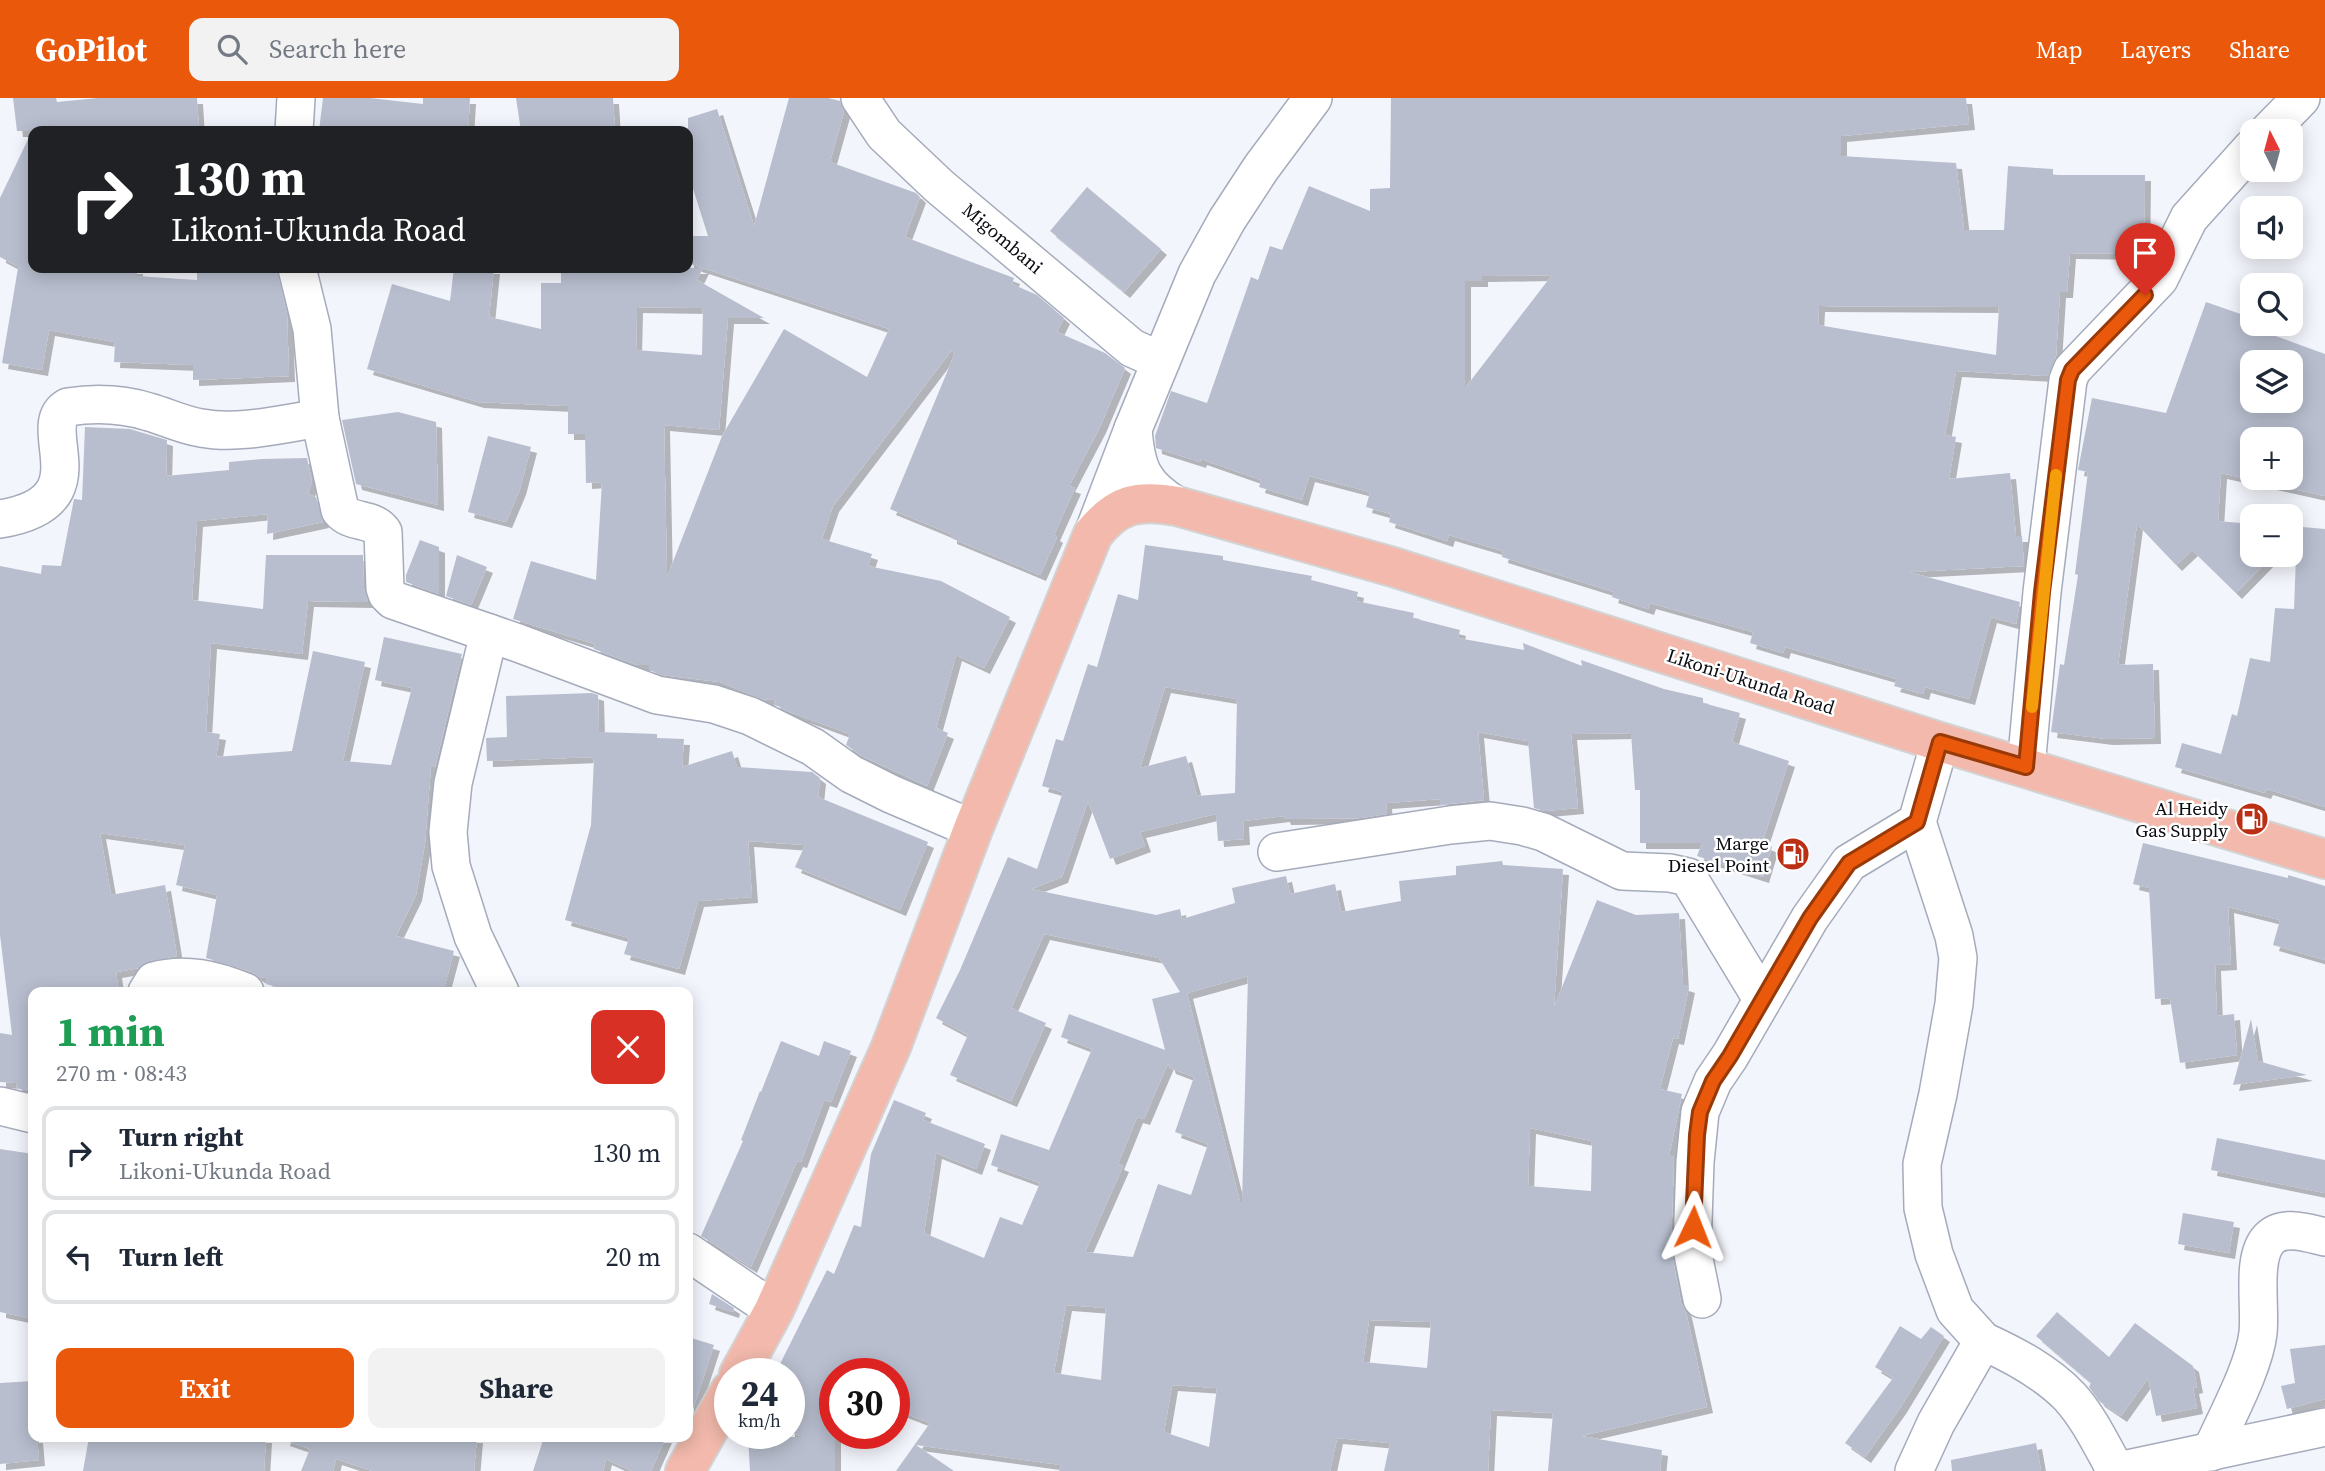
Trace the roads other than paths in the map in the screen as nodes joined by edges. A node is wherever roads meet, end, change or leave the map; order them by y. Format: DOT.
graph roads {
  1 [pos="296,98"];
  2 [pos="860,98"];
  3 [pos="1313,98"];
  4 [pos="2303,98"];
  5 [pos="2325,114"];
  6 [pos="2281,119"];
  7 [pos="294,126"];
  8 [pos="2240,161"];
  9 [pos="298,273"];
  10 [pos="1161,361"];
  11 [pos="320,418"];
  12 [pos="1133,429"];
  13 [pos="1177,506"];
  14 [pos="0,519"];
  15 [pos="1093,534"];
  16 [pos="489,633"];
  17 [pos="1940,742"];
  18 [pos="2026,767"];
  19 [pos="1917,822"];
  20 [pos="973,829"];
  21 [pos="1277,852"];
  22 [pos="2325,859"];
  23 [pos="150,987"];
  24 [pos="230,987"];
  25 [pos="498,987"];
  26 [pos="1762,999"];
  27 [pos="0,1106"];
  28 [pos="28,1113"];
  29 [pos="2325,1237"];
  30 [pos="693,1255"];
  31 [pos="1702,1299"];
  32 [pos="774,1310"];
  33 [pos="1983,1341"];
  34 [pos="748,1358"];
  35 [pos="714,1419"];
  36 [pos="2325,1427"];
  37 [pos="2211,1452"];
  38 [pos="685,1471"];
  39 [pos="1914,1471"];
  40 [pos="2117,1471"];
  1 -- 7 [label="street"];
  2 -- 10 [label="street, Migombani"];
  3 -- 10 [label="street"];
  4 -- 5 [label="street"];
  4 -- 6 [label="street"];
  8 -- 18 [label="street"];
  9 -- 11 [label="street"];
  10 -- 12 [label="street"];
  11 -- 14 [label="street"];
  11 -- 16 [label="street"];
  12 -- 13 [label="street"];
  12 -- 15 [label="street"];
  13 -- 15 [label="highway, Likoni-Ukunda Road"];
  13 -- 17 [label="highway, Likoni-Ukunda Road"];
  15 -- 20 [label="highway"];
  16 -- 20 [label="street"];
  16 -- 25 [label="street"];
  17 -- 18 [label="highway, Likoni-Ukunda Road"];
  17 -- 19 [label="street"];
  18 -- 22 [label="highway, Likoni-Ukunda Road"];
  19 -- 26 [label="street"];
  19 -- 33 [label="street"];
  20 -- 32 [label="highway"];
  21 -- 26 [label="street"];
  23 -- 24 [label="street"];
  26 -- 31 [label="street"];
  27 -- 28 [label="street"];
  29 -- 37 [label="street"];
  30 -- 32 [label="street"];
  32 -- 34 [label="highway"];
  33 -- 39 [label="street"];
  33 -- 40 [label="street"];
  35 -- 38 [label="highway"];
  36 -- 37 [label="street"];
  37 -- 40 [label="street"];
}
